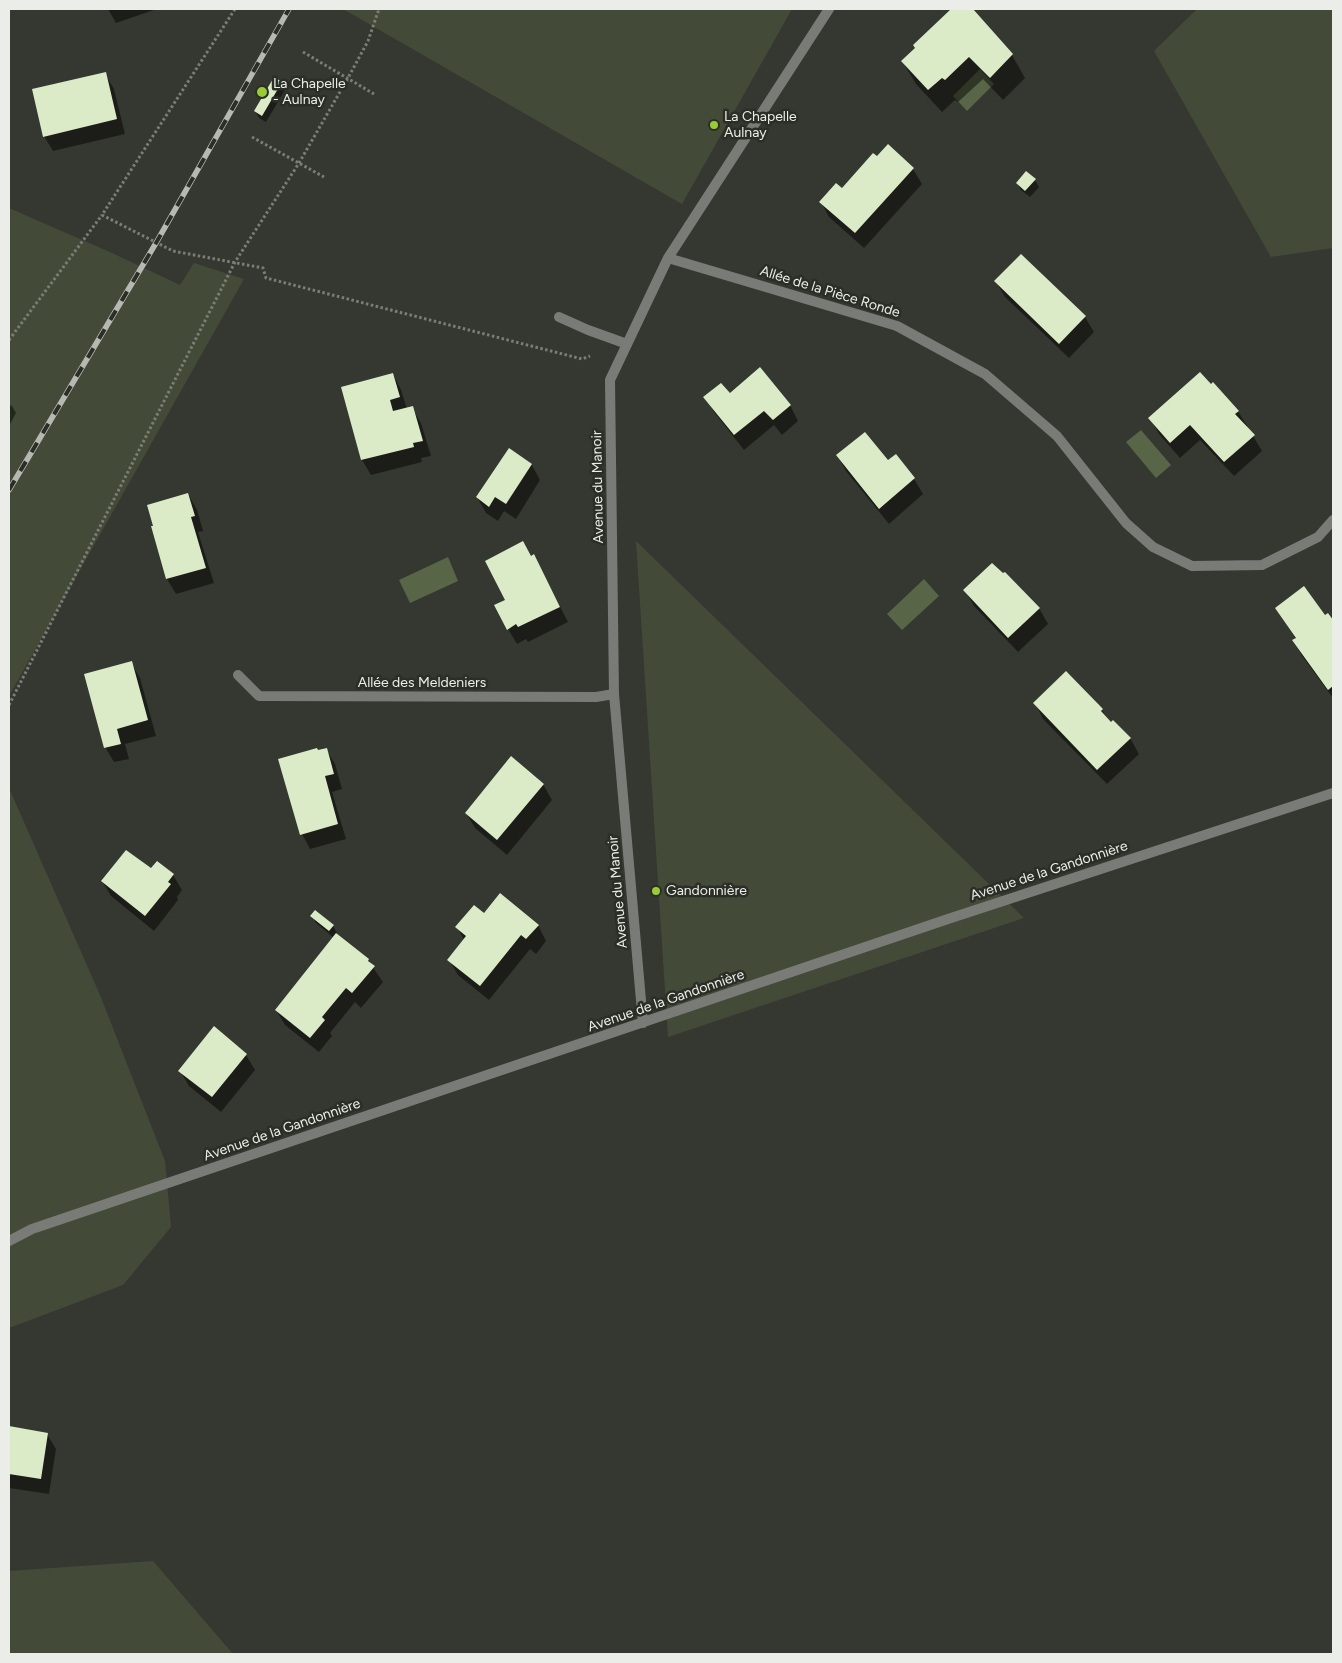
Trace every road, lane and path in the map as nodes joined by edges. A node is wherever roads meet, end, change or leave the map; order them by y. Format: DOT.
graph roads {
  1 [pos="235,9"];
  2 [pos="380,9"];
  3 [pos="828,9"];
  4 [pos="303,52"];
  5 [pos="348,78"];
  6 [pos="374,94"];
  7 [pos="252,137"];
  8 [pos="299,163"];
  9 [pos="324,176"];
  10 [pos="102,215"];
  11 [pos="668,258"];
  12 [pos="235,262"];
  13 [pos="558,317"];
  14 [pos="9,340"];
  15 [pos="627,344"];
  16 [pos="591,356"];
  17 [pos="1333,520"];
  18 [pos="238,675"];
  19 [pos="614,694"];
  20 [pos="9,706"];
  21 [pos="1333,793"];
  22 [pos="644,1023"];
  23 [pos="9,1241"];
  1 -- 10 [label="path"];
  2 -- 5 [label="path"];
  3 -- 11 [label="street, Avenue du Manoir"];
  4 -- 5 [label="path"];
  5 -- 6 [label="path"];
  5 -- 8 [label="path"];
  7 -- 8 [label="path"];
  8 -- 9 [label="path"];
  8 -- 12 [label="path"];
  10 -- 12 [label="path"];
  10 -- 14 [label="path"];
  11 -- 15 [label="street, Avenue du Manoir"];
  11 -- 17 [label="street, Allée de la Pièce Ronde"];
  12 -- 16 [label="path"];
  12 -- 20 [label="path"];
  13 -- 15 [label="street"];
  15 -- 19 [label="street, Avenue du Manoir"];
  18 -- 19 [label="street, Allée des Meldeniers"];
  19 -- 22 [label="street, Avenue du Manoir"];
  21 -- 22 [label="street, Avenue de la Gandonnière"];
  22 -- 23 [label="street, Avenue de la Gandonnière"];
}
